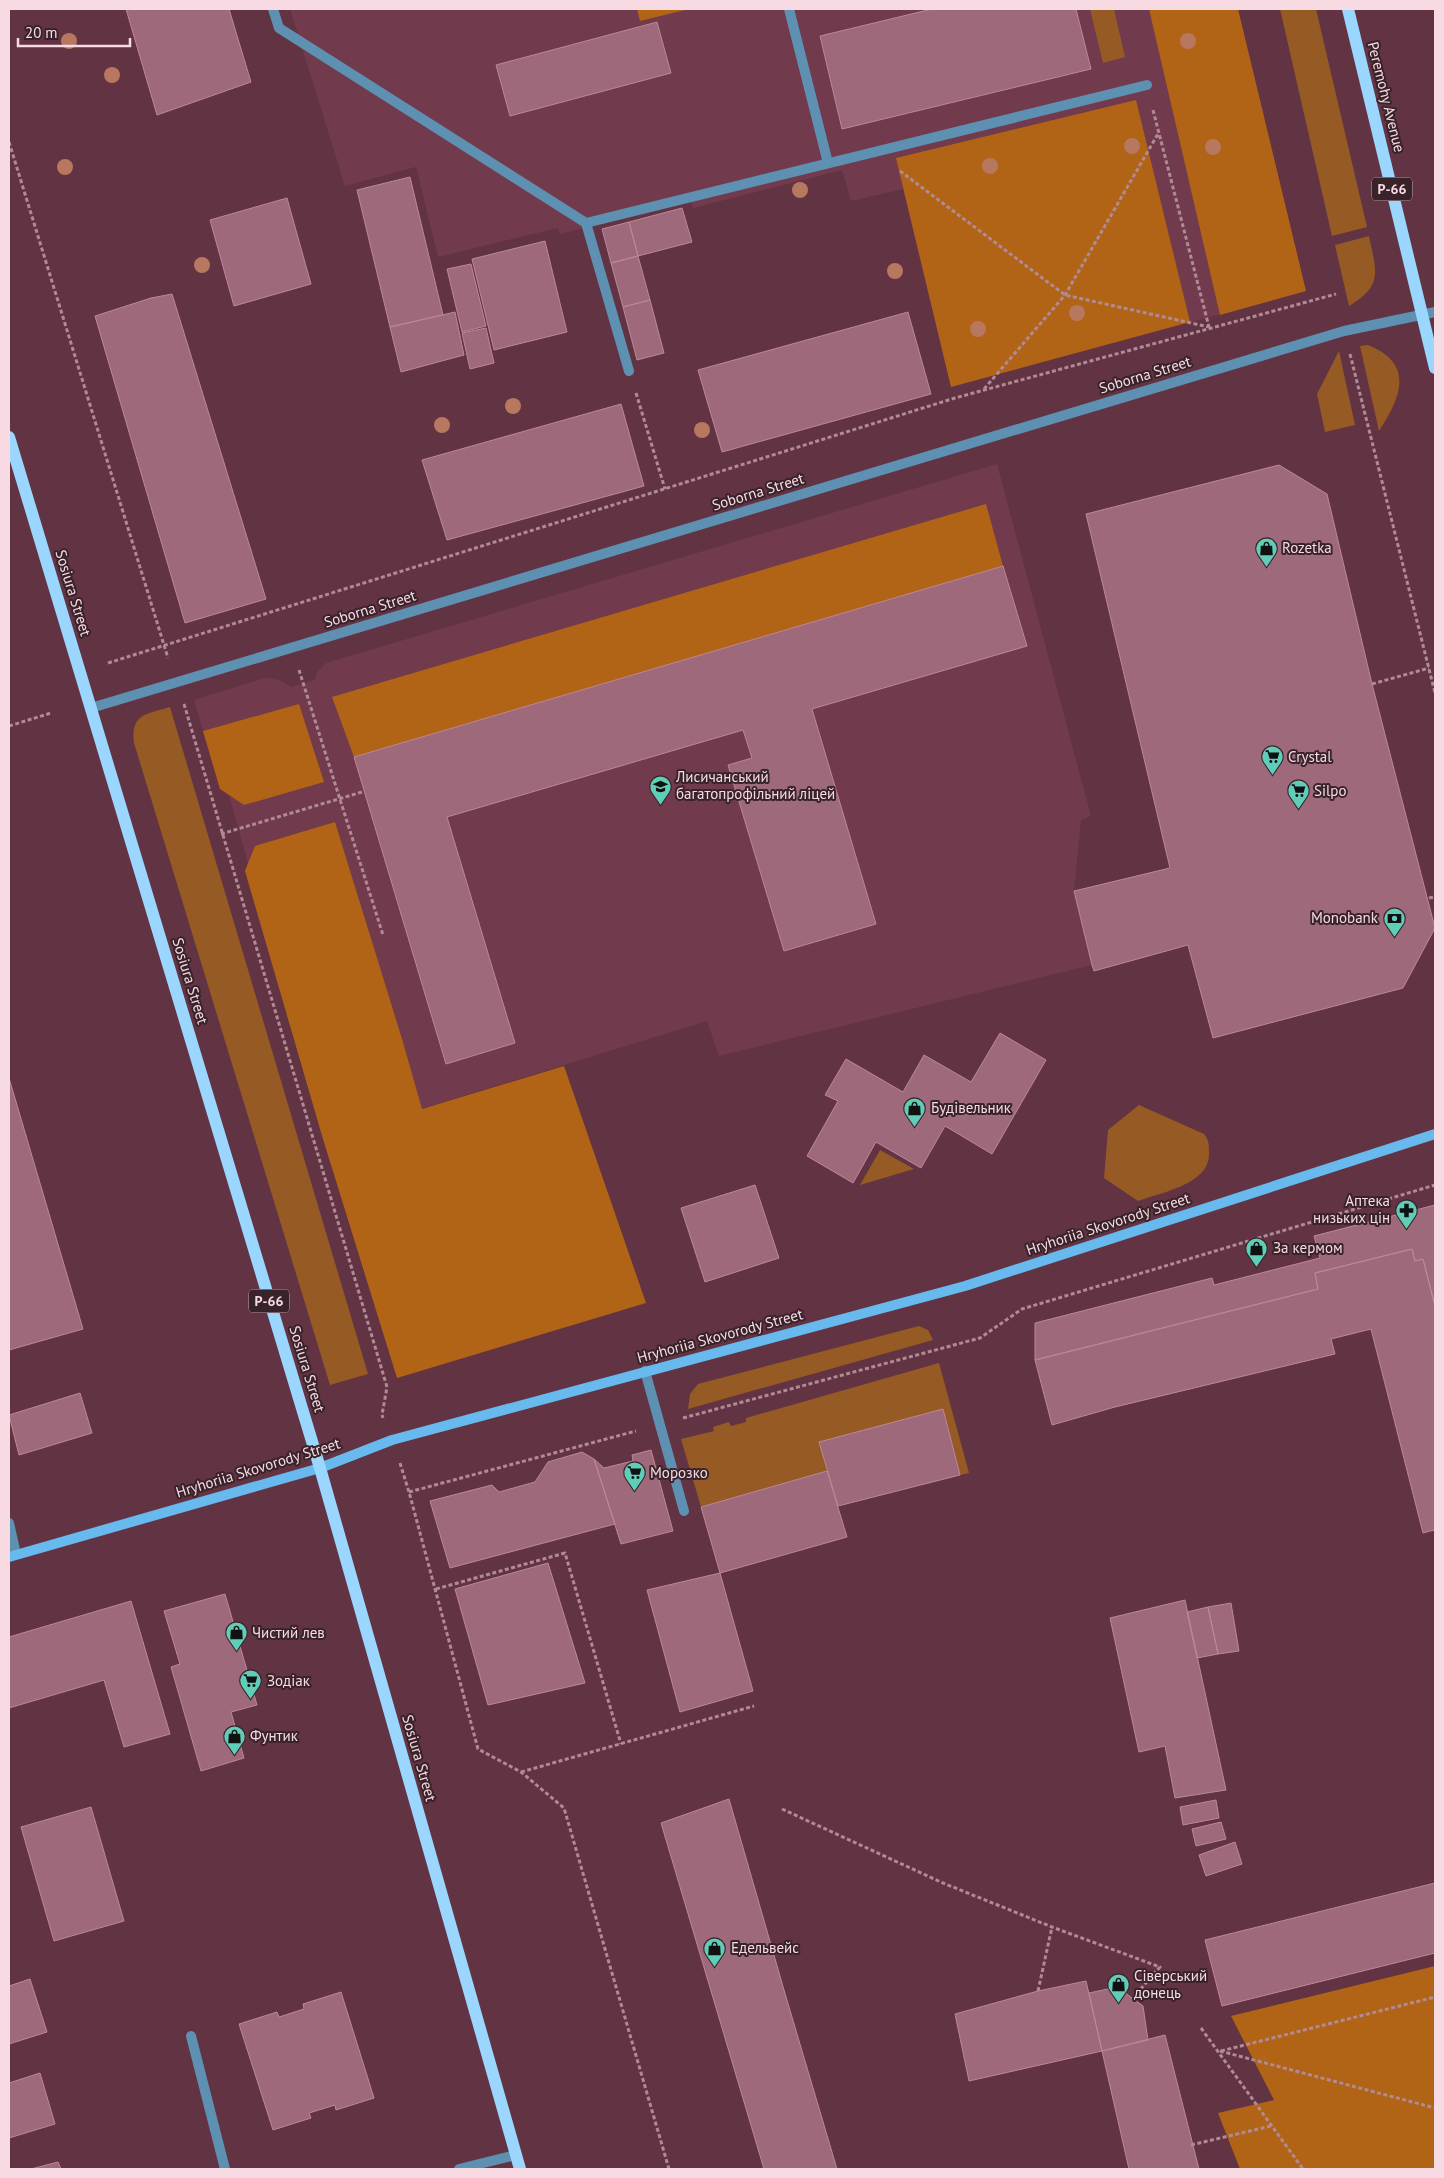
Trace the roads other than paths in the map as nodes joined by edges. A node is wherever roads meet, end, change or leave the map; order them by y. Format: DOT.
graph roads {
  1 [pos="273,9"];
  2 [pos="789,9"];
  3 [pos="1348,9"];
  4 [pos="1146,85"];
  5 [pos="828,163"];
  6 [pos="586,224"];
  7 [pos="1435,312"];
  8 [pos="1422,316"];
  9 [pos="1435,368"];
  10 [pos="629,371"];
  11 [pos="9,436"];
  12 [pos="91,708"];
  13 [pos="1435,1134"];
  14 [pos="645,1371"];
  15 [pos="320,1468"];
  16 [pos="684,1511"];
  17 [pos="9,1523"];
  18 [pos="13,1555"];
  19 [pos="191,2036"];
  20 [pos="516,2155"];
  21 [pos="225,2169"];
  22 [pos="459,2169"];
  23 [pos="520,2169"];
  1 -- 6 [label="street"];
  2 -- 5 [label="street"];
  3 -- 8 [label="main road, Peremohy Avenue / Р-66"];
  4 -- 5 [label="street"];
  5 -- 6 [label="street"];
  6 -- 10 [label="street"];
  7 -- 8 [label="street, Soborna Street"];
  8 -- 9 [label="main road, Peremohy Avenue / Р-66"];
  8 -- 12 [label="street, Soborna Street"];
  11 -- 12 [label="main road, Sosiura Street / Р-66"];
  12 -- 15 [label="main road, Sosiura Street / Р-66"];
  13 -- 14 [label="main road, Hryhoriia Skovorody Street"];
  14 -- 15 [label="main road, Hryhoriia Skovorody Street"];
  14 -- 16 [label="street"];
  15 -- 18 [label="main road, Hryhoriia Skovorody Street"];
  15 -- 20 [label="main road, Sosiura Street / Р-66"];
  17 -- 18 [label="street"];
  19 -- 21 [label="street"];
  20 -- 22 [label="street"];
  20 -- 23 [label="main road, Sosiura Street / Р-66"];
}
